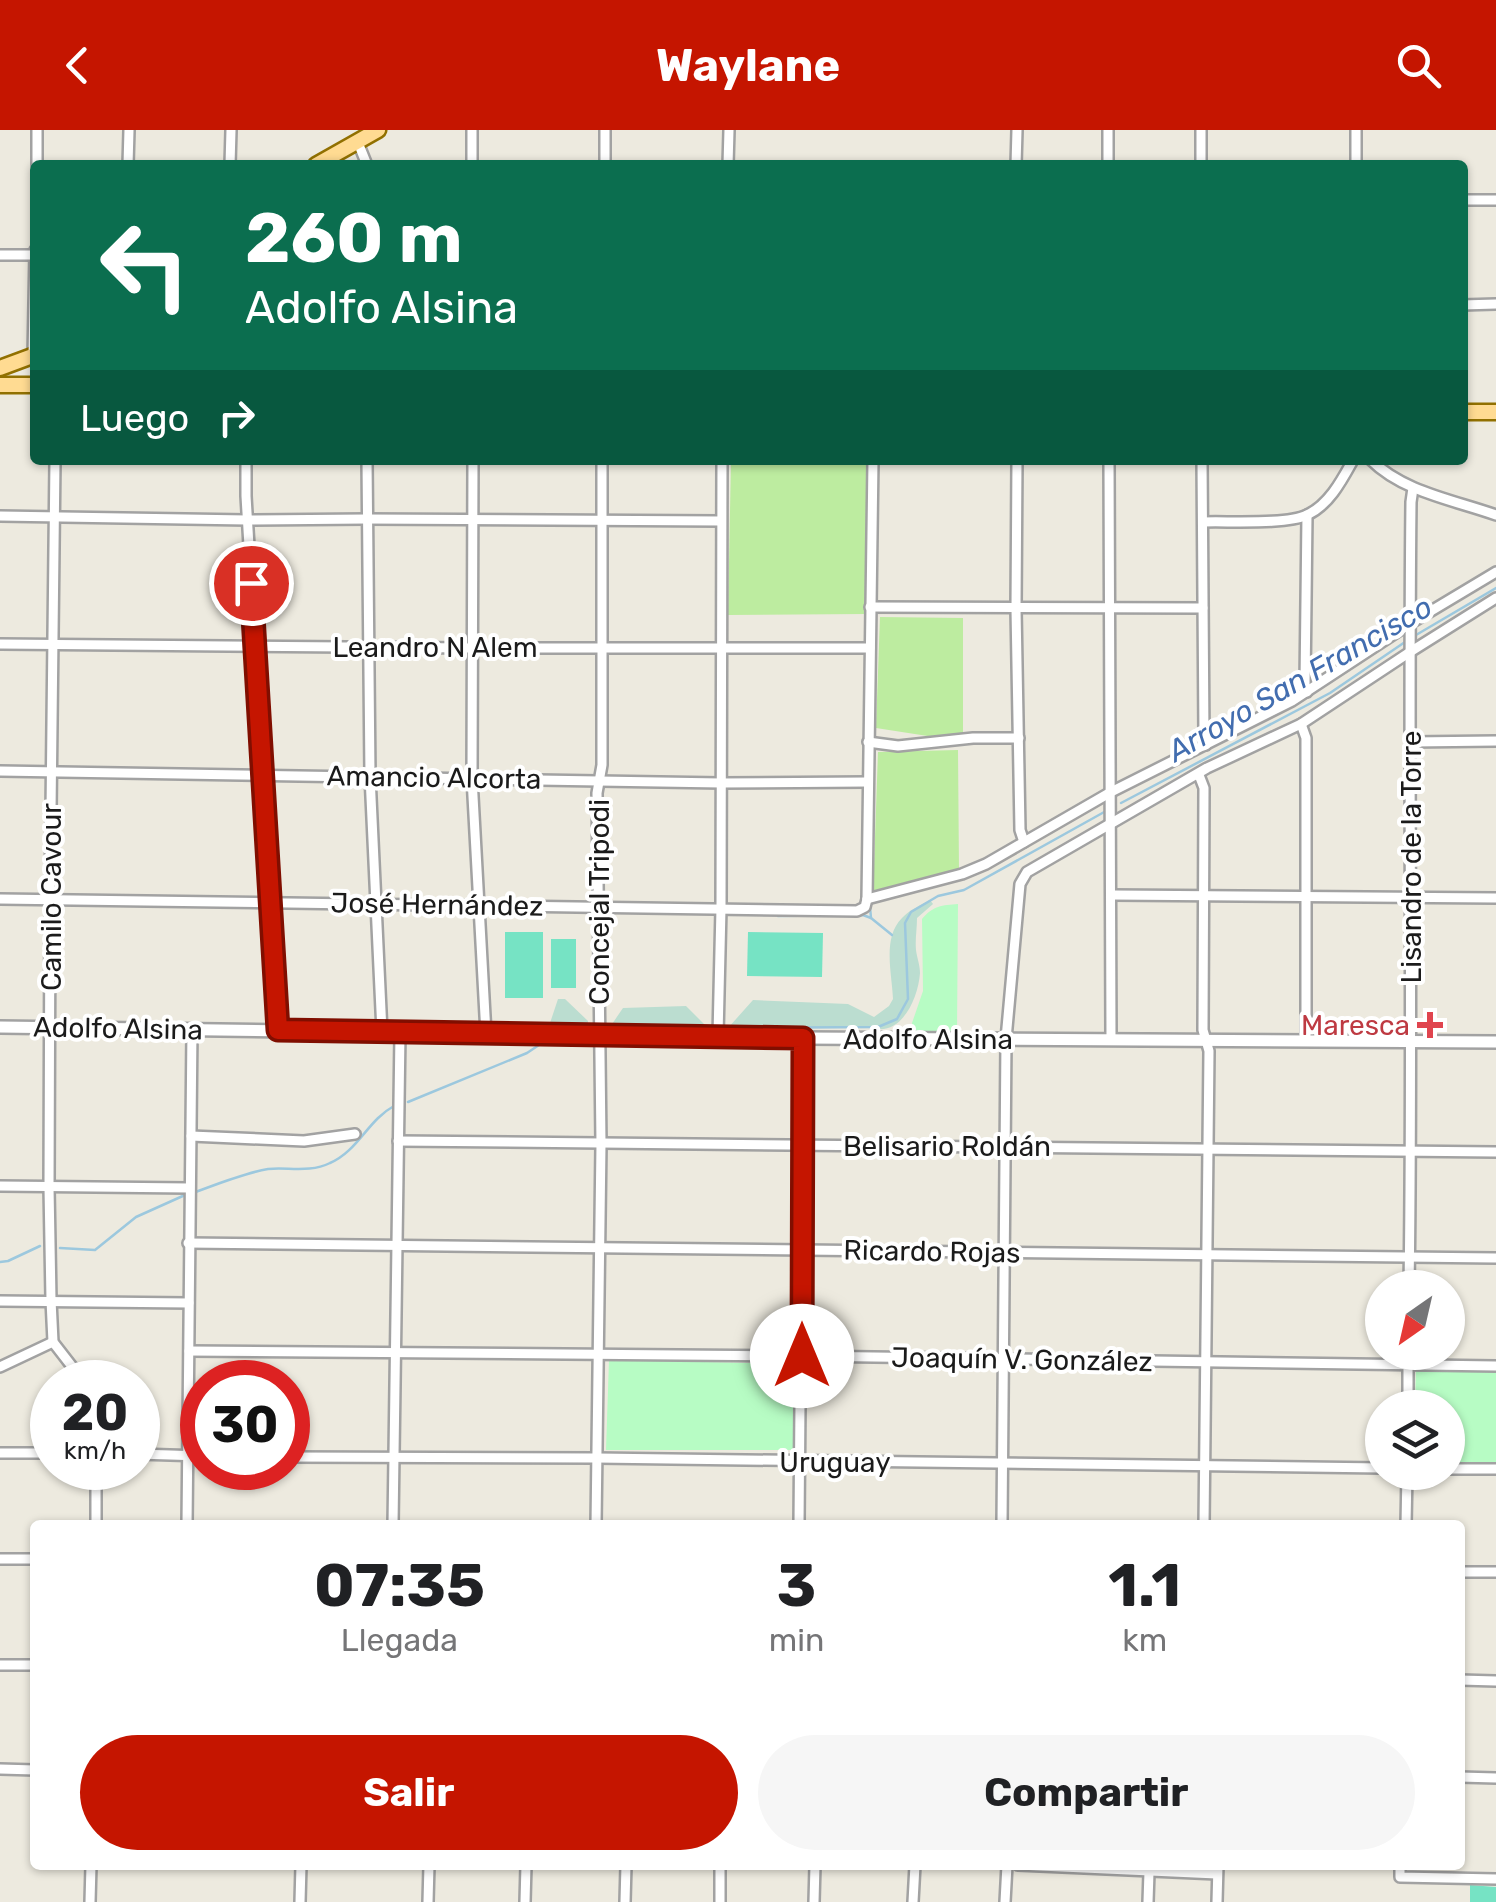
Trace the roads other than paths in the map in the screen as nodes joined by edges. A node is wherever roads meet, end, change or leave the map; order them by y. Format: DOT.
graph roads {
  1 [pos="38,130"];
  2 [pos="129,130"];
  3 [pos="230,130"];
  4 [pos="378,130"];
  5 [pos="472,130"];
  6 [pos="605,130"];
  7 [pos="728,130"];
  8 [pos="1016,130"];
  9 [pos="1108,130"];
  10 [pos="1201,130"];
  11 [pos="1356,130"];
  12 [pos="356,140"];
  13 [pos="37,160"];
  14 [pos="128,160"];
  15 [pos="230,160"];
  16 [pos="324,160"];
  17 [pos="365,160"];
  18 [pos="472,160"];
  19 [pos="605,160"];
  20 [pos="728,160"];
  21 [pos="1016,160"];
  22 [pos="1108,160"];
  23 [pos="1201,160"];
  24 [pos="1356,160"];
  25 [pos="1468,200"];
  26 [pos="1496,200"];
  27 [pos="30,252"];
  28 [pos="0,254"];
  29 [pos="1468,304"];
  30 [pos="1496,304"];
  31 [pos="30,357"];
  32 [pos="0,368"];
  33 [pos="0,385"];
  34 [pos="30,385"];
  35 [pos="1468,412"];
  36 [pos="1496,412"];
  37 [pos="55,465"];
  38 [pos="246,465"];
  39 [pos="367,465"];
  40 [pos="472,465"];
  41 [pos="602,465"];
  42 [pos="722,465"];
  43 [pos="874,465"];
  44 [pos="1018,465"];
  45 [pos="1109,465"];
  46 [pos="1202,465"];
  47 [pos="1350,465"];
  48 [pos="1376,465"];
  49 [pos="1413,488"];
  50 [pos="1307,515"];
  51 [pos="1496,515"];
  52 [pos="0,516"];
  53 [pos="54,517"];
  54 [pos="366,518"];
  55 [pos="247,520"];
  56 [pos="473,521"];
  57 [pos="602,521"];
  58 [pos="721,521"];
  59 [pos="1203,522"];
  60 [pos="1496,572"];
  61 [pos="1496,598"];
  62 [pos="870,607"];
  63 [pos="1111,608"];
  64 [pos="1203,608"];
  65 [pos="1016,609"];
  66 [pos="1410,626"];
  67 [pos="0,644"];
  68 [pos="52,644"];
  69 [pos="254,646"];
  70 [pos="368,647"];
  71 [pos="471,648"];
  72 [pos="601,648"];
  73 [pos="870,648"];
  74 [pos="1410,648"];
  75 [pos="721,649"];
  76 [pos="1307,692"];
  77 [pos="1301,724"];
  78 [pos="1018,738"];
  79 [pos="868,742"];
  80 [pos="1410,742"];
  81 [pos="1496,742"];
  82 [pos="1206,745"];
  83 [pos="0,770"];
  84 [pos="52,771"];
  85 [pos="262,775"];
  86 [pos="1199,775"];
  87 [pos="370,776"];
  88 [pos="472,778"];
  89 [pos="600,780"];
  90 [pos="867,782"];
  91 [pos="721,783"];
  92 [pos="1111,795"];
  93 [pos="1111,819"];
  94 [pos="1024,842"];
  95 [pos="1204,894"];
  96 [pos="1112,895"];
  97 [pos="1308,896"];
  98 [pos="1412,897"];
  99 [pos="0,898"];
  100 [pos="1496,898"];
  101 [pos="50,899"];
  102 [pos="867,899"];
  103 [pos="271,902"];
  104 [pos="377,904"];
  105 [pos="479,905"];
  106 [pos="598,906"];
  107 [pos="720,908"];
  108 [pos="0,1027"];
  109 [pos="51,1028"];
  110 [pos="192,1030"];
  111 [pos="278,1030"];
  112 [pos="382,1032"];
  113 [pos="400,1033"];
  114 [pos="486,1034"];
  115 [pos="600,1034"];
  116 [pos="718,1036"];
  117 [pos="803,1038"];
  118 [pos="1006,1038"];
  119 [pos="1111,1039"];
  120 [pos="1206,1040"];
  121 [pos="1306,1041"];
  122 [pos="1411,1042"];
  123 [pos="1496,1042"];
  124 [pos="355,1134"];
  125 [pos="191,1136"];
  126 [pos="398,1141"];
  127 [pos="601,1144"];
  128 [pos="803,1144"];
  129 [pos="1005,1146"];
  130 [pos="1208,1149"];
  131 [pos="1410,1151"];
  132 [pos="1496,1152"];
  133 [pos="0,1186"];
  134 [pos="49,1187"];
  135 [pos="189,1192"];
  136 [pos="188,1244"];
  137 [pos="396,1245"];
  138 [pos="600,1248"];
  139 [pos="802,1250"];
  140 [pos="1005,1252"];
  141 [pos="1207,1254"];
  142 [pos="1410,1257"];
  143 [pos="1496,1258"];
  144 [pos="1410,1270"];
  145 [pos="51,1300"];
  146 [pos="0,1301"];
  147 [pos="189,1303"];
  148 [pos="53,1342"];
  149 [pos="189,1351"];
  150 [pos="396,1353"];
  151 [pos="597,1354"];
  152 [pos="802,1356"];
  153 [pos="1002,1359"];
  154 [pos="67,1360"];
  155 [pos="189,1360"];
  156 [pos="1206,1360"];
  157 [pos="1365,1364"];
  158 [pos="1465,1366"];
  159 [pos="1496,1366"];
  160 [pos="0,1368"];
  161 [pos="0,1453"];
  162 [pos="30,1453"];
  163 [pos="310,1457"];
  164 [pos="395,1458"];
  165 [pos="597,1458"];
  166 [pos="800,1461"];
  167 [pos="1003,1463"];
  168 [pos="1204,1466"];
  169 [pos="1365,1468"];
  170 [pos="1465,1468"];
  171 [pos="1496,1468"];
  172 [pos="96,1490"];
  173 [pos="188,1490"];
  174 [pos="1407,1490"];
  175 [pos="96,1520"];
  176 [pos="187,1520"];
  177 [pos="393,1520"];
  178 [pos="596,1520"];
  179 [pos="799,1520"];
  180 [pos="1002,1520"];
  181 [pos="1204,1520"];
  182 [pos="1406,1520"];
  183 [pos="0,1558"];
  184 [pos="30,1559"];
  185 [pos="1465,1572"];
  186 [pos="1496,1572"];
  187 [pos="0,1665"];
  188 [pos="30,1665"];
  189 [pos="1465,1680"];
  190 [pos="1496,1681"];
  191 [pos="0,1769"];
  192 [pos="30,1770"];
  193 [pos="1465,1777"];
  194 [pos="1496,1778"];
  195 [pos="91,1870"];
  196 [pos="301,1870"];
  197 [pos="429,1870"];
  198 [pos="526,1870"];
  199 [pos="626,1870"];
  200 [pos="720,1870"];
  201 [pos="815,1870"];
  202 [pos="915,1870"];
  203 [pos="1007,1870"];
  204 [pos="1112,1870"];
  205 [pos="1195,1870"];
  206 [pos="1218,1870"];
  207 [pos="1400,1870"];
  208 [pos="1149,1872"];
  209 [pos="1496,1879"];
  210 [pos="90,1902"];
  211 [pos="300,1902"];
  212 [pos="428,1902"];
  213 [pos="525,1902"];
  214 [pos="625,1902"];
  215 [pos="720,1902"];
  216 [pos="814,1902"];
  217 [pos="914,1902"];
  218 [pos="1005,1902"];
  219 [pos="1148,1902"];
  220 [pos="1217,1902"];
  1 -- 13 [label="street"];
  2 -- 14 [label="street"];
  3 -- 15 [label="street"];
  4 -- 12 [label="main road"];
  5 -- 18 [label="street"];
  6 -- 19 [label="street"];
  7 -- 20 [label="street"];
  8 -- 21 [label="street"];
  9 -- 22 [label="street"];
  10 -- 23 [label="street"];
  11 -- 24 [label="street"];
  12 -- 16 [label="main road"];
  12 -- 17 [label="street"];
  25 -- 26 [label="street"];
  27 -- 28 [label="street"];
  29 -- 30 [label="street"];
  31 -- 32 [label="main road"];
  33 -- 34 [label="main road"];
  35 -- 36 [label="main road"];
  37 -- 53 [label="street, Camilo Cavour"];
  38 -- 55 [label="street"];
  39 -- 54 [label="street"];
  40 -- 56 [label="street"];
  41 -- 57 [label="street, Concejal Tripodi"];
  42 -- 58 [label="street"];
  43 -- 62 [label="street"];
  44 -- 65 [label="street"];
  45 -- 63 [label="street"];
  46 -- 59 [label="street"];
  47 -- 50 [label="street"];
  48 -- 49 [label="street"];
  49 -- 51 [label="street"];
  49 -- 66 [label="street, Lisandro de la Torre"];
  50 -- 59 [label="street"];
  50 -- 76 [label="street"];
  52 -- 53 [label="street"];
  53 -- 55 [label="street"];
  53 -- 68 [label="street, Camilo Cavour"];
  54 -- 55 [label="street"];
  54 -- 56 [label="street"];
  54 -- 70 [label="street"];
  55 -- 69 [label="street"];
  56 -- 57 [label="street"];
  56 -- 71 [label="street"];
  57 -- 58 [label="street"];
  57 -- 72 [label="street, Concejal Tripodi"];
  58 -- 75 [label="street"];
  59 -- 64 [label="street"];
  60 -- 66 [label="street"];
  61 -- 74 [label="street"];
  62 -- 65 [label="street"];
  62 -- 73 [label="street"];
  63 -- 64 [label="street"];
  63 -- 65 [label="street"];
  63 -- 92 [label="street"];
  64 -- 82 [label="street"];
  65 -- 78 [label="street"];
  66 -- 74 [label="street, Lisandro de la Torre"];
  66 -- 76 [label="street"];
  67 -- 68 [label="street, Leandro N Alem"];
  68 -- 69 [label="street, Leandro N Alem"];
  68 -- 84 [label="street, Camilo Cavour"];
  69 -- 70 [label="street, Leandro N Alem"];
  69 -- 85 [label="street"];
  70 -- 71 [label="street, Leandro N Alem"];
  70 -- 87 [label="street"];
  71 -- 72 [label="street, Leandro N Alem"];
  71 -- 88 [label="street"];
  72 -- 75 [label="street, Leandro N Alem"];
  72 -- 89 [label="street, Concejal Tripodi"];
  73 -- 75 [label="street, Leandro N Alem"];
  73 -- 79 [label="street"];
  74 -- 77 [label="street"];
  74 -- 80 [label="street, Lisandro de la Torre"];
  75 -- 91 [label="street"];
  76 -- 82 [label="street"];
  77 -- 86 [label="street"];
  77 -- 97 [label="street"];
  78 -- 79 [label="street"];
  78 -- 94 [label="street"];
  79 -- 90 [label="street"];
  80 -- 81 [label="street"];
  80 -- 98 [label="street, Lisandro de la Torre"];
  82 -- 92 [label="street"];
  83 -- 84 [label="street, Amancio Alcorta"];
  84 -- 85 [label="street, Amancio Alcorta"];
  84 -- 101 [label="street, Camilo Cavour"];
  85 -- 87 [label="street, Amancio Alcorta"];
  85 -- 103 [label="street"];
  86 -- 93 [label="street"];
  86 -- 95 [label="street"];
  87 -- 88 [label="street, Amancio Alcorta"];
  87 -- 104 [label="street"];
  88 -- 89 [label="street, Amancio Alcorta"];
  88 -- 105 [label="street"];
  89 -- 91 [label="street, Amancio Alcorta"];
  89 -- 106 [label="street, Concejal Tripodi"];
  90 -- 91 [label="street, Amancio Alcorta"];
  90 -- 102 [label="street"];
  91 -- 107 [label="street"];
  92 -- 93 [label="street"];
  92 -- 94 [label="street"];
  93 -- 96 [label="street"];
  93 -- 118 [label="street"];
  94 -- 102 [label="street"];
  95 -- 96 [label="street"];
  95 -- 97 [label="street"];
  95 -- 120 [label="street"];
  96 -- 119 [label="street"];
  97 -- 98 [label="street"];
  97 -- 121 [label="street"];
  98 -- 100 [label="street"];
  98 -- 122 [label="street, Lisandro de la Torre"];
  99 -- 101 [label="street, José Hernández"];
  101 -- 103 [label="street, José Hernández"];
  101 -- 109 [label="street, Camilo Cavour"];
  102 -- 107 [label="street, José Hernández"];
  103 -- 104 [label="street, José Hernández"];
  103 -- 111 [label="street"];
  104 -- 105 [label="street, José Hernández"];
  104 -- 112 [label="street"];
  105 -- 106 [label="street, José Hernández"];
  105 -- 114 [label="street"];
  106 -- 107 [label="street, José Hernández"];
  106 -- 115 [label="street, Concejal Tripodi"];
  107 -- 116 [label="street"];
  108 -- 109 [label="street, Adolfo Alsina"];
  109 -- 110 [label="street, Adolfo Alsina"];
  109 -- 134 [label="street, Camilo Cavour"];
  110 -- 111 [label="street, Adolfo Alsina"];
  110 -- 125 [label="street"];
  111 -- 112 [label="street, Adolfo Alsina"];
  112 -- 113 [label="street, Adolfo Alsina"];
  113 -- 114 [label="street, Adolfo Alsina"];
  113 -- 126 [label="street"];
  114 -- 115 [label="street, Adolfo Alsina"];
  115 -- 116 [label="street, Adolfo Alsina"];
  115 -- 127 [label="street, Concejal Tripodi"];
  116 -- 117 [label="street, Adolfo Alsina"];
  117 -- 118 [label="street, Adolfo Alsina"];
  117 -- 128 [label="street"];
  118 -- 119 [label="street, Adolfo Alsina"];
  118 -- 129 [label="street"];
  119 -- 120 [label="street, Adolfo Alsina"];
  120 -- 121 [label="street, Adolfo Alsina"];
  120 -- 130 [label="street"];
  121 -- 122 [label="street, Adolfo Alsina"];
  122 -- 123 [label="street, Adolfo Alsina"];
  122 -- 131 [label="street, Lisandro de la Torre"];
  124 -- 125 [label="street"];
  125 -- 135 [label="street"];
  126 -- 127 [label="street, Belisario Roldán"];
  126 -- 137 [label="street"];
  127 -- 128 [label="street, Belisario Roldán"];
  127 -- 138 [label="street, Concejal Tripodi"];
  128 -- 129 [label="street, Belisario Roldán"];
  128 -- 139 [label="street"];
  129 -- 130 [label="street, Belisario Roldán"];
  129 -- 140 [label="street"];
  130 -- 131 [label="street, Belisario Roldán"];
  130 -- 141 [label="street"];
  131 -- 132 [label="street, Belisario Roldán"];
  131 -- 142 [label="street, Lisandro de la Torre"];
  133 -- 134 [label="street"];
  134 -- 135 [label="street"];
  134 -- 145 [label="street, Camilo Cavour"];
  135 -- 136 [label="street"];
  136 -- 137 [label="street, Ricardo Rojas"];
  136 -- 147 [label="street"];
  137 -- 138 [label="street, Ricardo Rojas"];
  137 -- 150 [label="street"];
  138 -- 139 [label="street, Ricardo Rojas"];
  138 -- 151 [label="street, Concejal Tripodi"];
  139 -- 140 [label="street, Ricardo Rojas"];
  139 -- 152 [label="street"];
  140 -- 141 [label="street, Ricardo Rojas"];
  140 -- 153 [label="street"];
  141 -- 142 [label="street, Ricardo Rojas"];
  141 -- 156 [label="street"];
  142 -- 143 [label="street, Ricardo Rojas"];
  142 -- 144 [label="street, Lisandro de la Torre"];
  145 -- 146 [label="street"];
  145 -- 147 [label="street"];
  145 -- 148 [label="street, Camilo Cavour"];
  147 -- 149 [label="street"];
  148 -- 154 [label="street"];
  148 -- 160 [label="street"];
  149 -- 150 [label="street, Joaquín V. González"];
  149 -- 155 [label="street"];
  150 -- 151 [label="street, Joaquín V. González"];
  150 -- 164 [label="street"];
  151 -- 152 [label="street, Joaquín V. González"];
  151 -- 165 [label="street, Concejal Tripodi"];
  152 -- 153 [label="street, Joaquín V. González"];
  152 -- 166 [label="street"];
  153 -- 156 [label="street, Joaquín V. González"];
  153 -- 167 [label="street"];
  156 -- 157 [label="street, Joaquín V. González"];
  156 -- 168 [label="street"];
  158 -- 159 [label="street, Joaquín V. González"];
  161 -- 162 [label="street"];
  163 -- 164 [label="street, Uruguay"];
  164 -- 165 [label="street, Uruguay"];
  164 -- 177 [label="street"];
  165 -- 166 [label="street, Uruguay"];
  165 -- 178 [label="street, Concejal Tripodi"];
  166 -- 167 [label="street, Uruguay"];
  166 -- 179 [label="street"];
  167 -- 168 [label="street, Uruguay"];
  167 -- 180 [label="street"];
  168 -- 169 [label="street, Uruguay"];
  168 -- 181 [label="street"];
  170 -- 171 [label="street"];
  172 -- 175 [label="street"];
  173 -- 176 [label="street"];
  174 -- 182 [label="street"];
  183 -- 184 [label="street"];
  185 -- 186 [label="street"];
  187 -- 188 [label="street"];
  189 -- 190 [label="street"];
  191 -- 192 [label="street"];
  193 -- 194 [label="street"];
  195 -- 210 [label="street"];
  196 -- 211 [label="street"];
  197 -- 212 [label="street"];
  198 -- 213 [label="street"];
  199 -- 214 [label="street"];
  200 -- 215 [label="street"];
  201 -- 216 [label="street"];
  202 -- 217 [label="street"];
  203 -- 218 [label="street"];
  204 -- 208 [label="street"];
  205 -- 208 [label="street"];
  206 -- 220 [label="street"];
  207 -- 209 [label="street"];
  208 -- 219 [label="street"];
}
